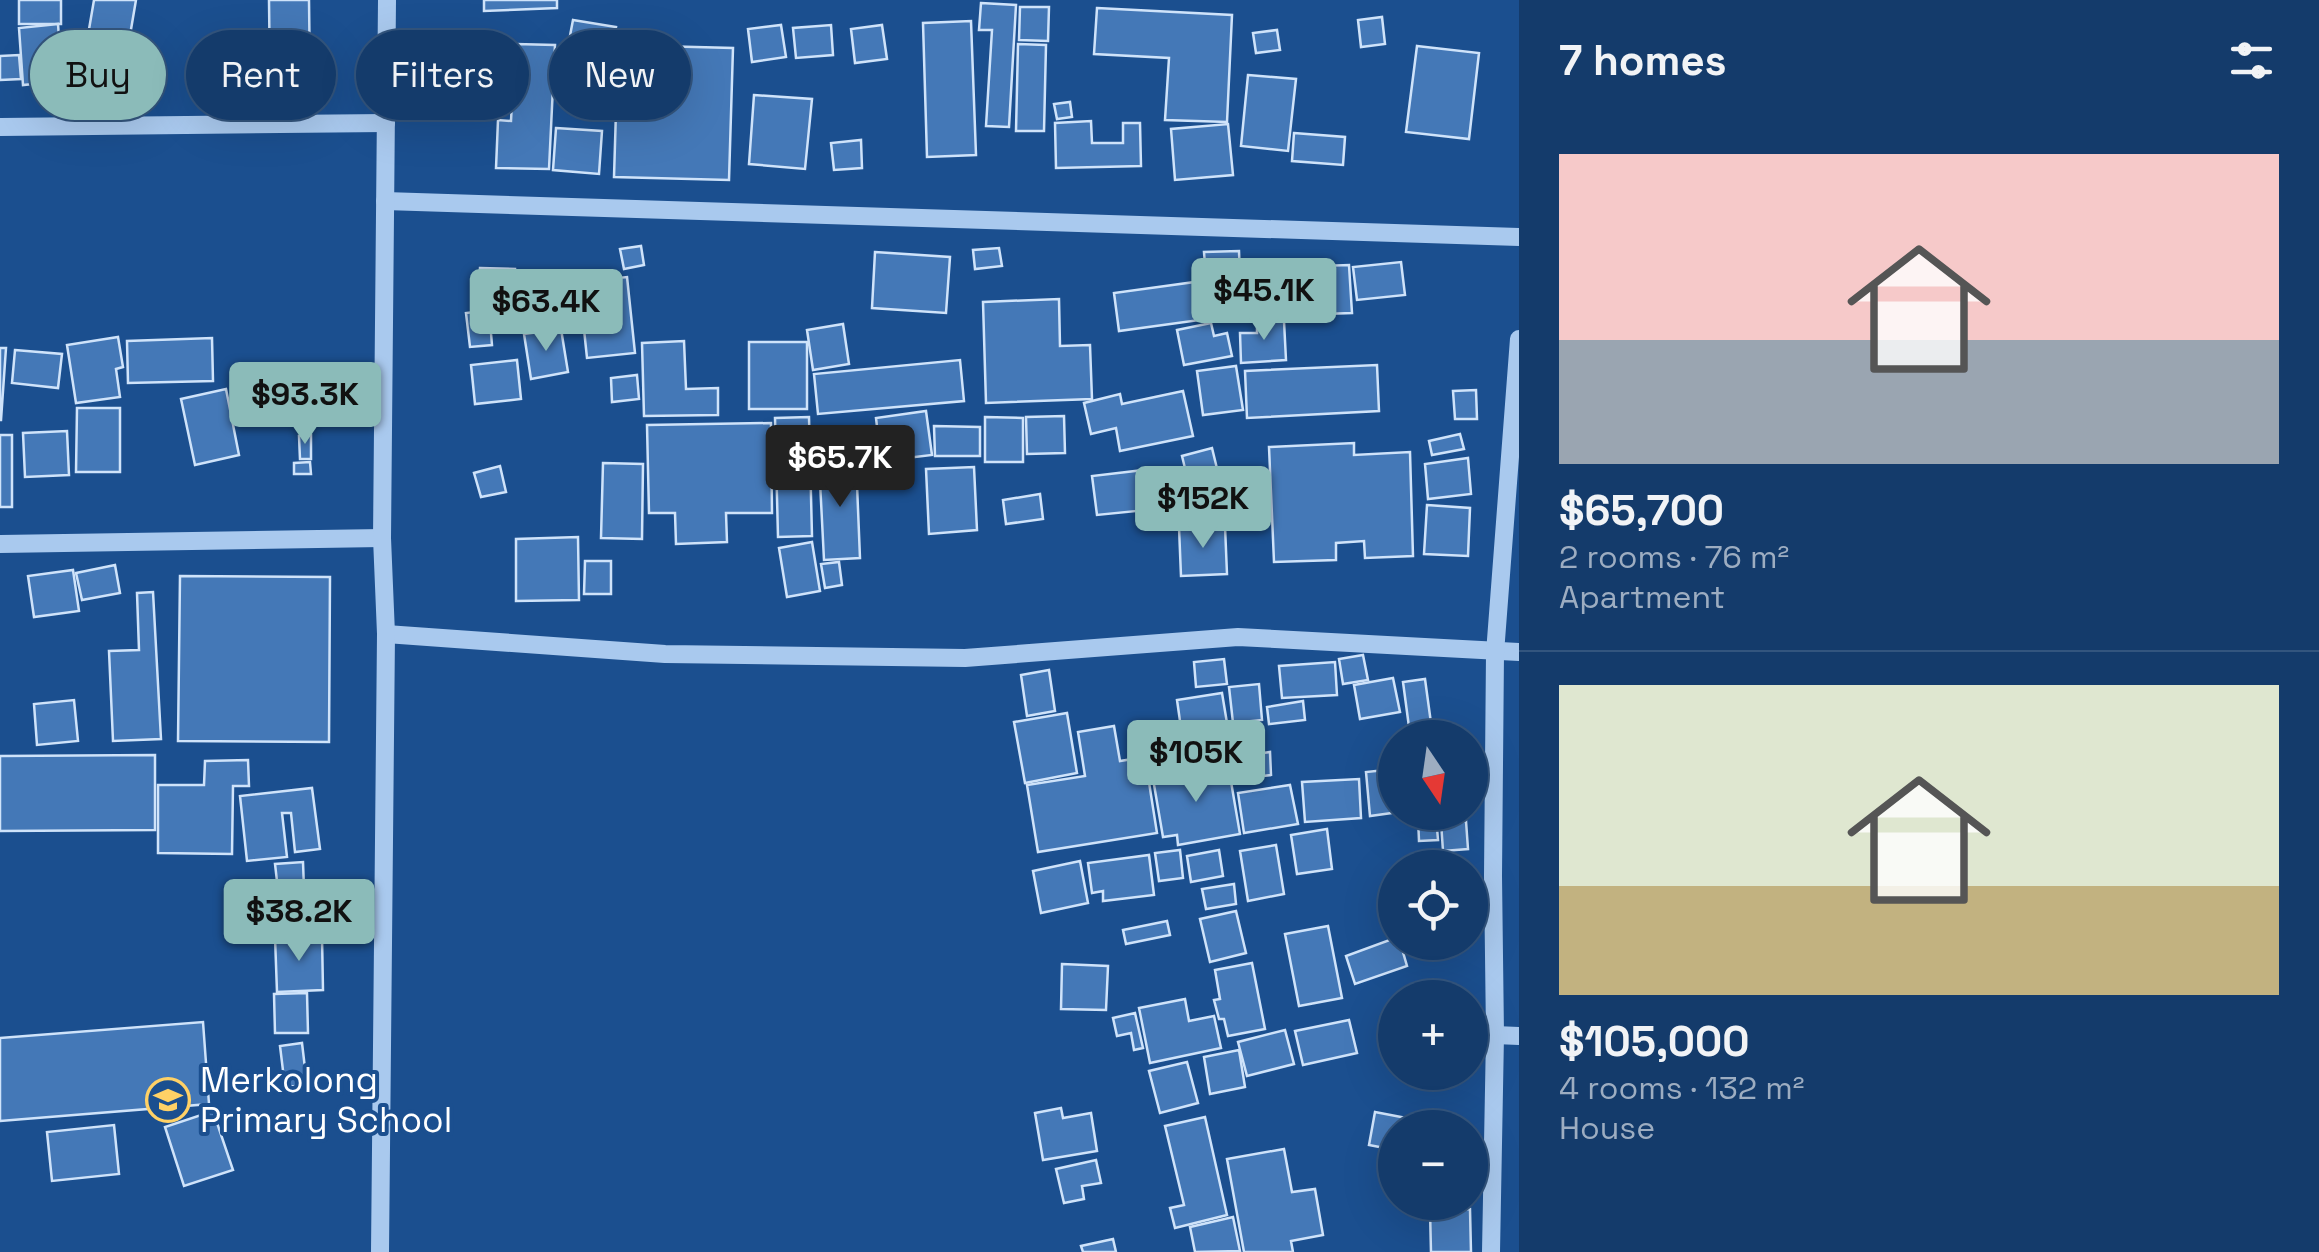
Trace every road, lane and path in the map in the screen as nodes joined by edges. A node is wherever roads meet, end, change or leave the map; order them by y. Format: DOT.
graph roads {
  1 [pos="387,0"];
  2 [pos="386,123"];
  3 [pos="0,127"];
  4 [pos="385,202"];
  5 [pos="1519,238"];
  6 [pos="1519,338"];
  7 [pos="382,538"];
  8 [pos="0,544"];
  9 [pos="386,634"];
  10 [pos="1495,652"];
  11 [pos="1519,652"];
  12 [pos="1495,1035"];
  13 [pos="1519,1036"];
  14 [pos="380,1252"];
  15 [pos="1491,1252"];
  1 -- 2 [label="street"];
  2 -- 3 [label="street"];
  2 -- 4 [label="street"];
  4 -- 5 [label="street"];
  4 -- 7 [label="street"];
  6 -- 10 [label="street"];
  7 -- 8 [label="street"];
  7 -- 9 [label="street"];
  9 -- 10 [label="street"];
  9 -- 14 [label="street"];
  10 -- 11 [label="street"];
  10 -- 12 [label="street"];
  12 -- 13 [label="street"];
  12 -- 15 [label="street"];
}
